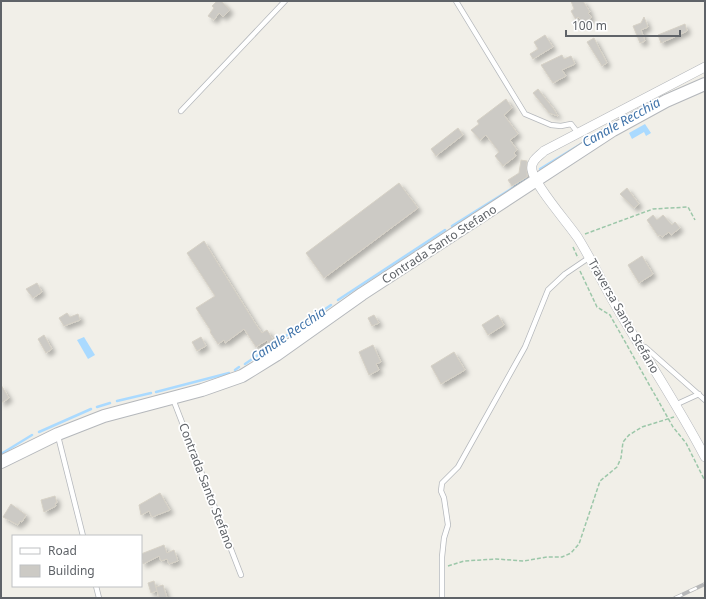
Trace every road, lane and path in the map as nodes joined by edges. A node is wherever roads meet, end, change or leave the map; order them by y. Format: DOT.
graph roads {
  1 [pos="285,1"];
  2 [pos="456,1"];
  3 [pos="705,67"];
  4 [pos="705,84"];
  5 [pos="180,111"];
  6 [pos="578,133"];
  7 [pos="536,180"];
  8 [pos="695,220"];
  9 [pos="575,241"];
  10 [pos="590,257"];
  11 [pos="578,264"];
  12 [pos="641,349"];
  13 [pos="699,394"];
  14 [pos="172,397"];
  15 [pos="705,400"];
  16 [pos="675,405"];
  17 [pos="681,414"];
  18 [pos="669,419"];
  19 [pos="58,434"];
  20 [pos="705,457"];
  21 [pos="1,462"];
  22 [pos="705,481"];
  23 [pos="84,535"];
  24 [pos="442,568"];
  25 [pos="242,575"];
  26 [pos="96,587"];
  27 [pos="99,598"];
  28 [pos="442,598"];
  1 -- 5 [label="lane"];
  2 -- 6 [label="lane"];
  3 -- 6 [label="street"];
  4 -- 7 [label="street, Contrada Santo Stefano"];
  6 -- 7 [label="street"];
  7 -- 9 [label="street, Traversa Santo Stefano"];
  7 -- 14 [label="street, Contrada Santo Stefano"];
  8 -- 9 [label="path"];
  9 -- 10 [label="street, Traversa Santo Stefano"];
  9 -- 11 [label="path"];
  10 -- 11 [label="lane"];
  10 -- 12 [label="street, Traversa Santo Stefano"];
  11 -- 18 [label="path"];
  11 -- 24 [label="lane"];
  12 -- 13 [label="lane"];
  12 -- 16 [label="street, Traversa Santo Stefano"];
  13 -- 15 [label="lane"];
  13 -- 16 [label="lane"];
  14 -- 19 [label="street, Contrada Santo Stefano"];
  14 -- 25 [label="lane, Contrada Santo Stefano"];
  16 -- 17 [label="street, Traversa Santo Stefano"];
  17 -- 18 [label="path"];
  17 -- 20 [label="street, Traversa Santo Stefano"];
  18 -- 22 [label="path"];
  18 -- 24 [label="path"];
  19 -- 21 [label="street, Contrada Santo Stefano"];
  19 -- 23 [label="lane"];
  24 -- 28 [label="lane"];
  26 -- 27 [label="lane"];
}
